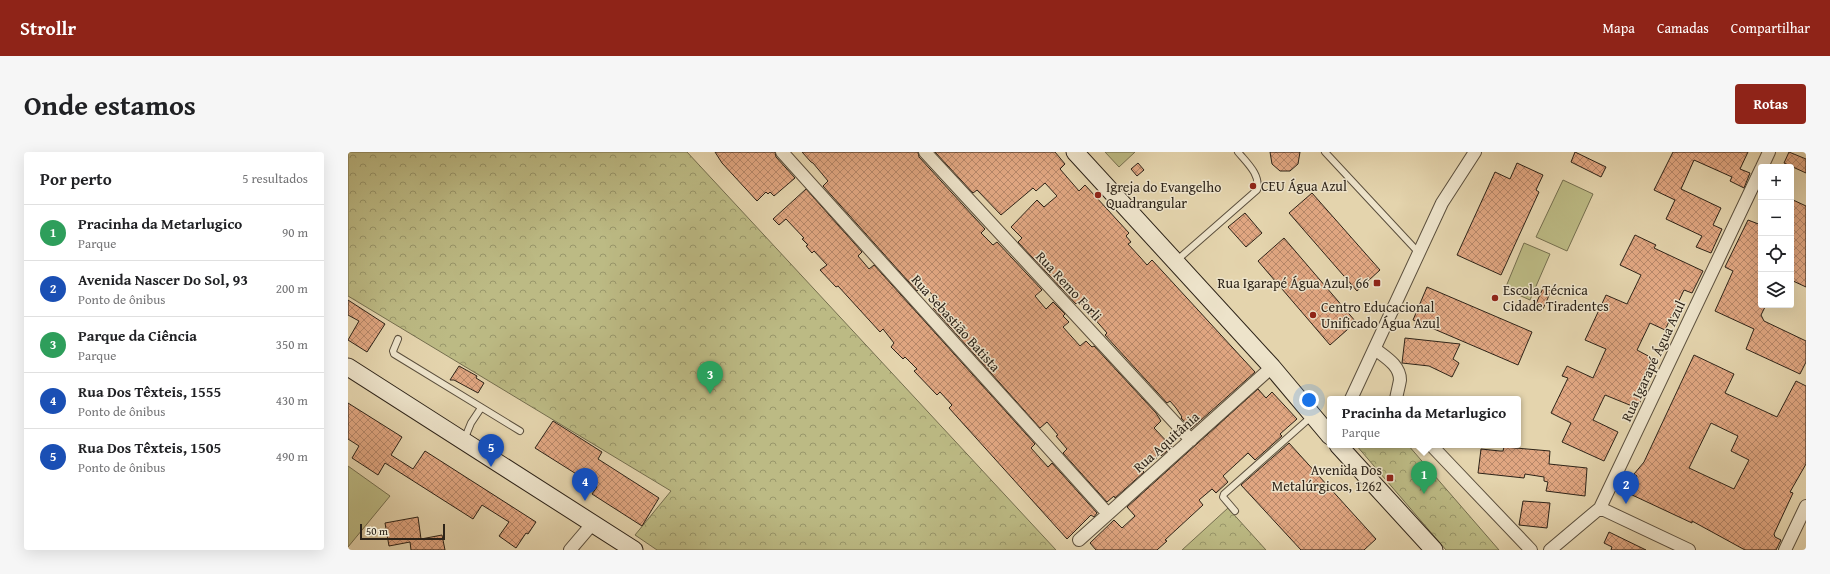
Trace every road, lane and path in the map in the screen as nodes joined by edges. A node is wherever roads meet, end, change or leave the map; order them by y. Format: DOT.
graph roads {
  1 [pos="782,152"];
  2 [pos="925,152"];
  3 [pos="1075,152"];
  4 [pos="1238,152"];
  5 [pos="1325,152"];
  6 [pos="1475,152"];
  7 [pos="1769,152"];
  8 [pos="1763,164"];
  9 [pos="1758,174"];
  10 [pos="1419,253"];
  11 [pos="1176,262"];
  12 [pos="398,339"];
  13 [pos="1375,349"];
  14 [pos="348,367"];
  15 [pos="1272,367"];
  16 [pos="1352,396"];
  17 [pos="1397,396"];
  18 [pos="481,408"];
  19 [pos="1312,416"];
  20 [pos="520,432"];
  21 [pos="1327,433"];
  22 [pos="463,440"];
  23 [pos="1191,440"];
  24 [pos="1341,448"];
  25 [pos="1434,448"];
  26 [pos="1806,506"];
  27 [pos="1600,508"];
  28 [pos="1235,512"];
  29 [pos="1108,514"];
  30 [pos="592,523"];
  31 [pos="1079,540"];
  32 [pos="570,550"];
  33 [pos="634,550"];
  34 [pos="1434,550"];
  35 [pos="1531,550"];
  36 [pos="1550,550"];
  37 [pos="1689,550"];
  38 [pos="1785,550"];
  1 -- 29 [label="street, Rua Sebastião Batista"];
  2 -- 23 [label="street, Rua Remo Forli"];
  3 -- 11 [label="main road"];
  4 -- 11 [label="lane"];
  5 -- 10 [label="lane"];
  6 -- 10 [label="street"];
  7 -- 8 [label="street, Rua Igarapé Água Azul"];
  9 -- 27 [label="street, Rua Igarapé Água Azul"];
  10 -- 13 [label="street"];
  11 -- 15 [label="main road"];
  12 -- 18 [label="lane"];
  13 -- 16 [label="street"];
  13 -- 17 [label="street"];
  14 -- 22 [label="main road"];
  15 -- 19 [label="main road"];
  15 -- 23 [label="street, Rua Aquitânia"];
  18 -- 20 [label="lane"];
  18 -- 22 [label="lane"];
  19 -- 21 [label="main road"];
  19 -- 28 [label="lane"];
  22 -- 30 [label="main road"];
  23 -- 29 [label="street, Rua Aquitânia"];
  24 -- 34 [label="main road"];
  25 -- 35 [label="street"];
  26 -- 38 [label="street"];
  27 -- 36 [label="street, Rua Igarapé Água Azul"];
  27 -- 37 [label="street"];
  29 -- 31 [label="street, Rua Aquitânia"];
  30 -- 32 [label="street"];
  30 -- 33 [label="main road"];
}
